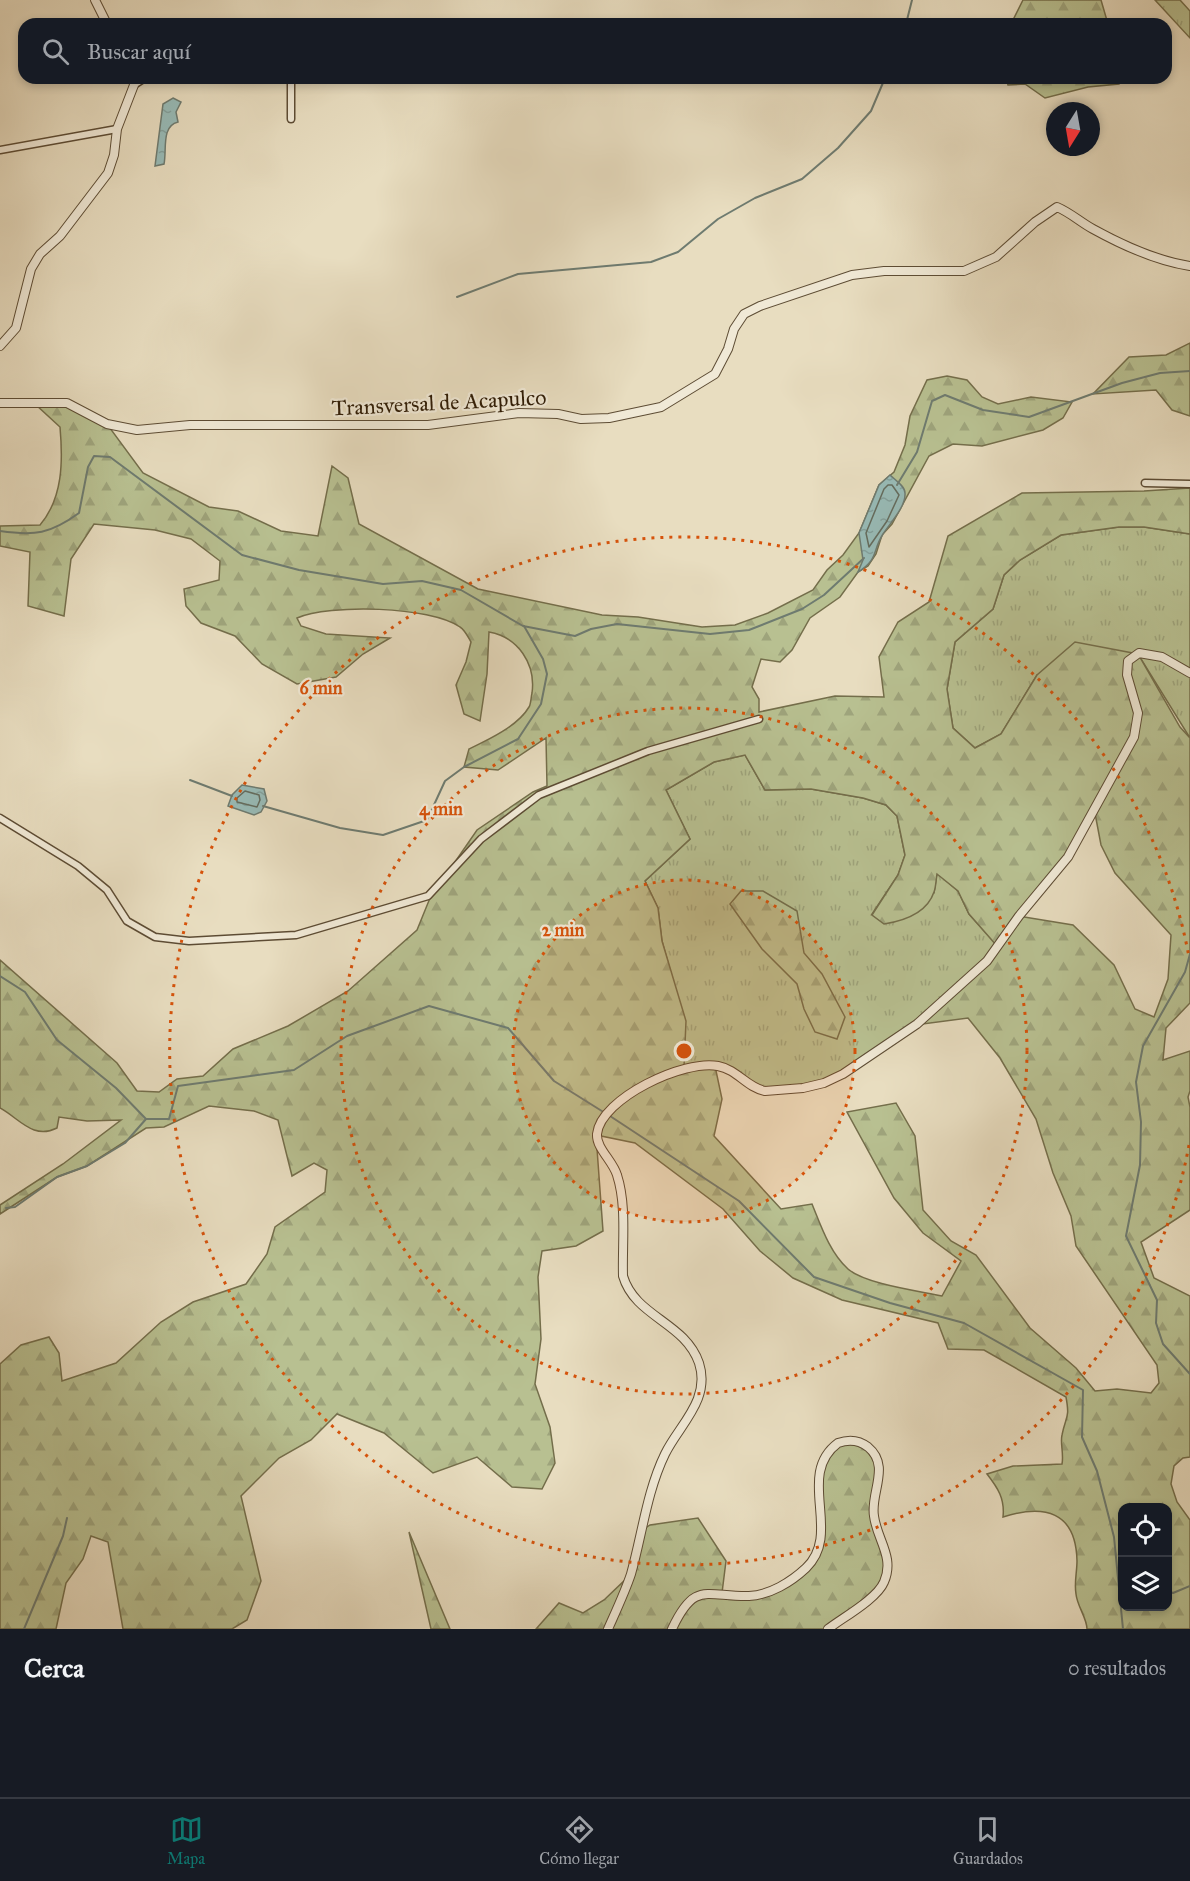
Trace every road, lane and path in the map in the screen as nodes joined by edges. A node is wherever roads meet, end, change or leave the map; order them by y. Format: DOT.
graph roads {
  1 [pos="96,0"];
  2 [pos="104,18"];
  3 [pos="132,84"];
  4 [pos="291,84"];
  5 [pos="291,119"];
  6 [pos="117,129"];
  7 [pos="0,150"];
  8 [pos="1190,266"];
  9 [pos="0,346"];
  10 [pos="0,403"];
  11 [pos="1145,483"];
  12 [pos="1190,484"];
  13 [pos="1190,673"];
  14 [pos="759,719"];
  15 [pos="0,818"];
  16 [pos="608,1629"];
  17 [pos="672,1629"];
  18 [pos="828,1629"];
  1 -- 2 [label="street"];
  3 -- 6 [label="street"];
  4 -- 5 [label="street"];
  6 -- 7 [label="street"];
  6 -- 9 [label="street"];
  8 -- 10 [label="street, Transversal de Acapulco"];
  11 -- 12 [label="street"];
  13 -- 16 [label="street"];
  14 -- 15 [label="street"];
  17 -- 18 [label="street"];
}
